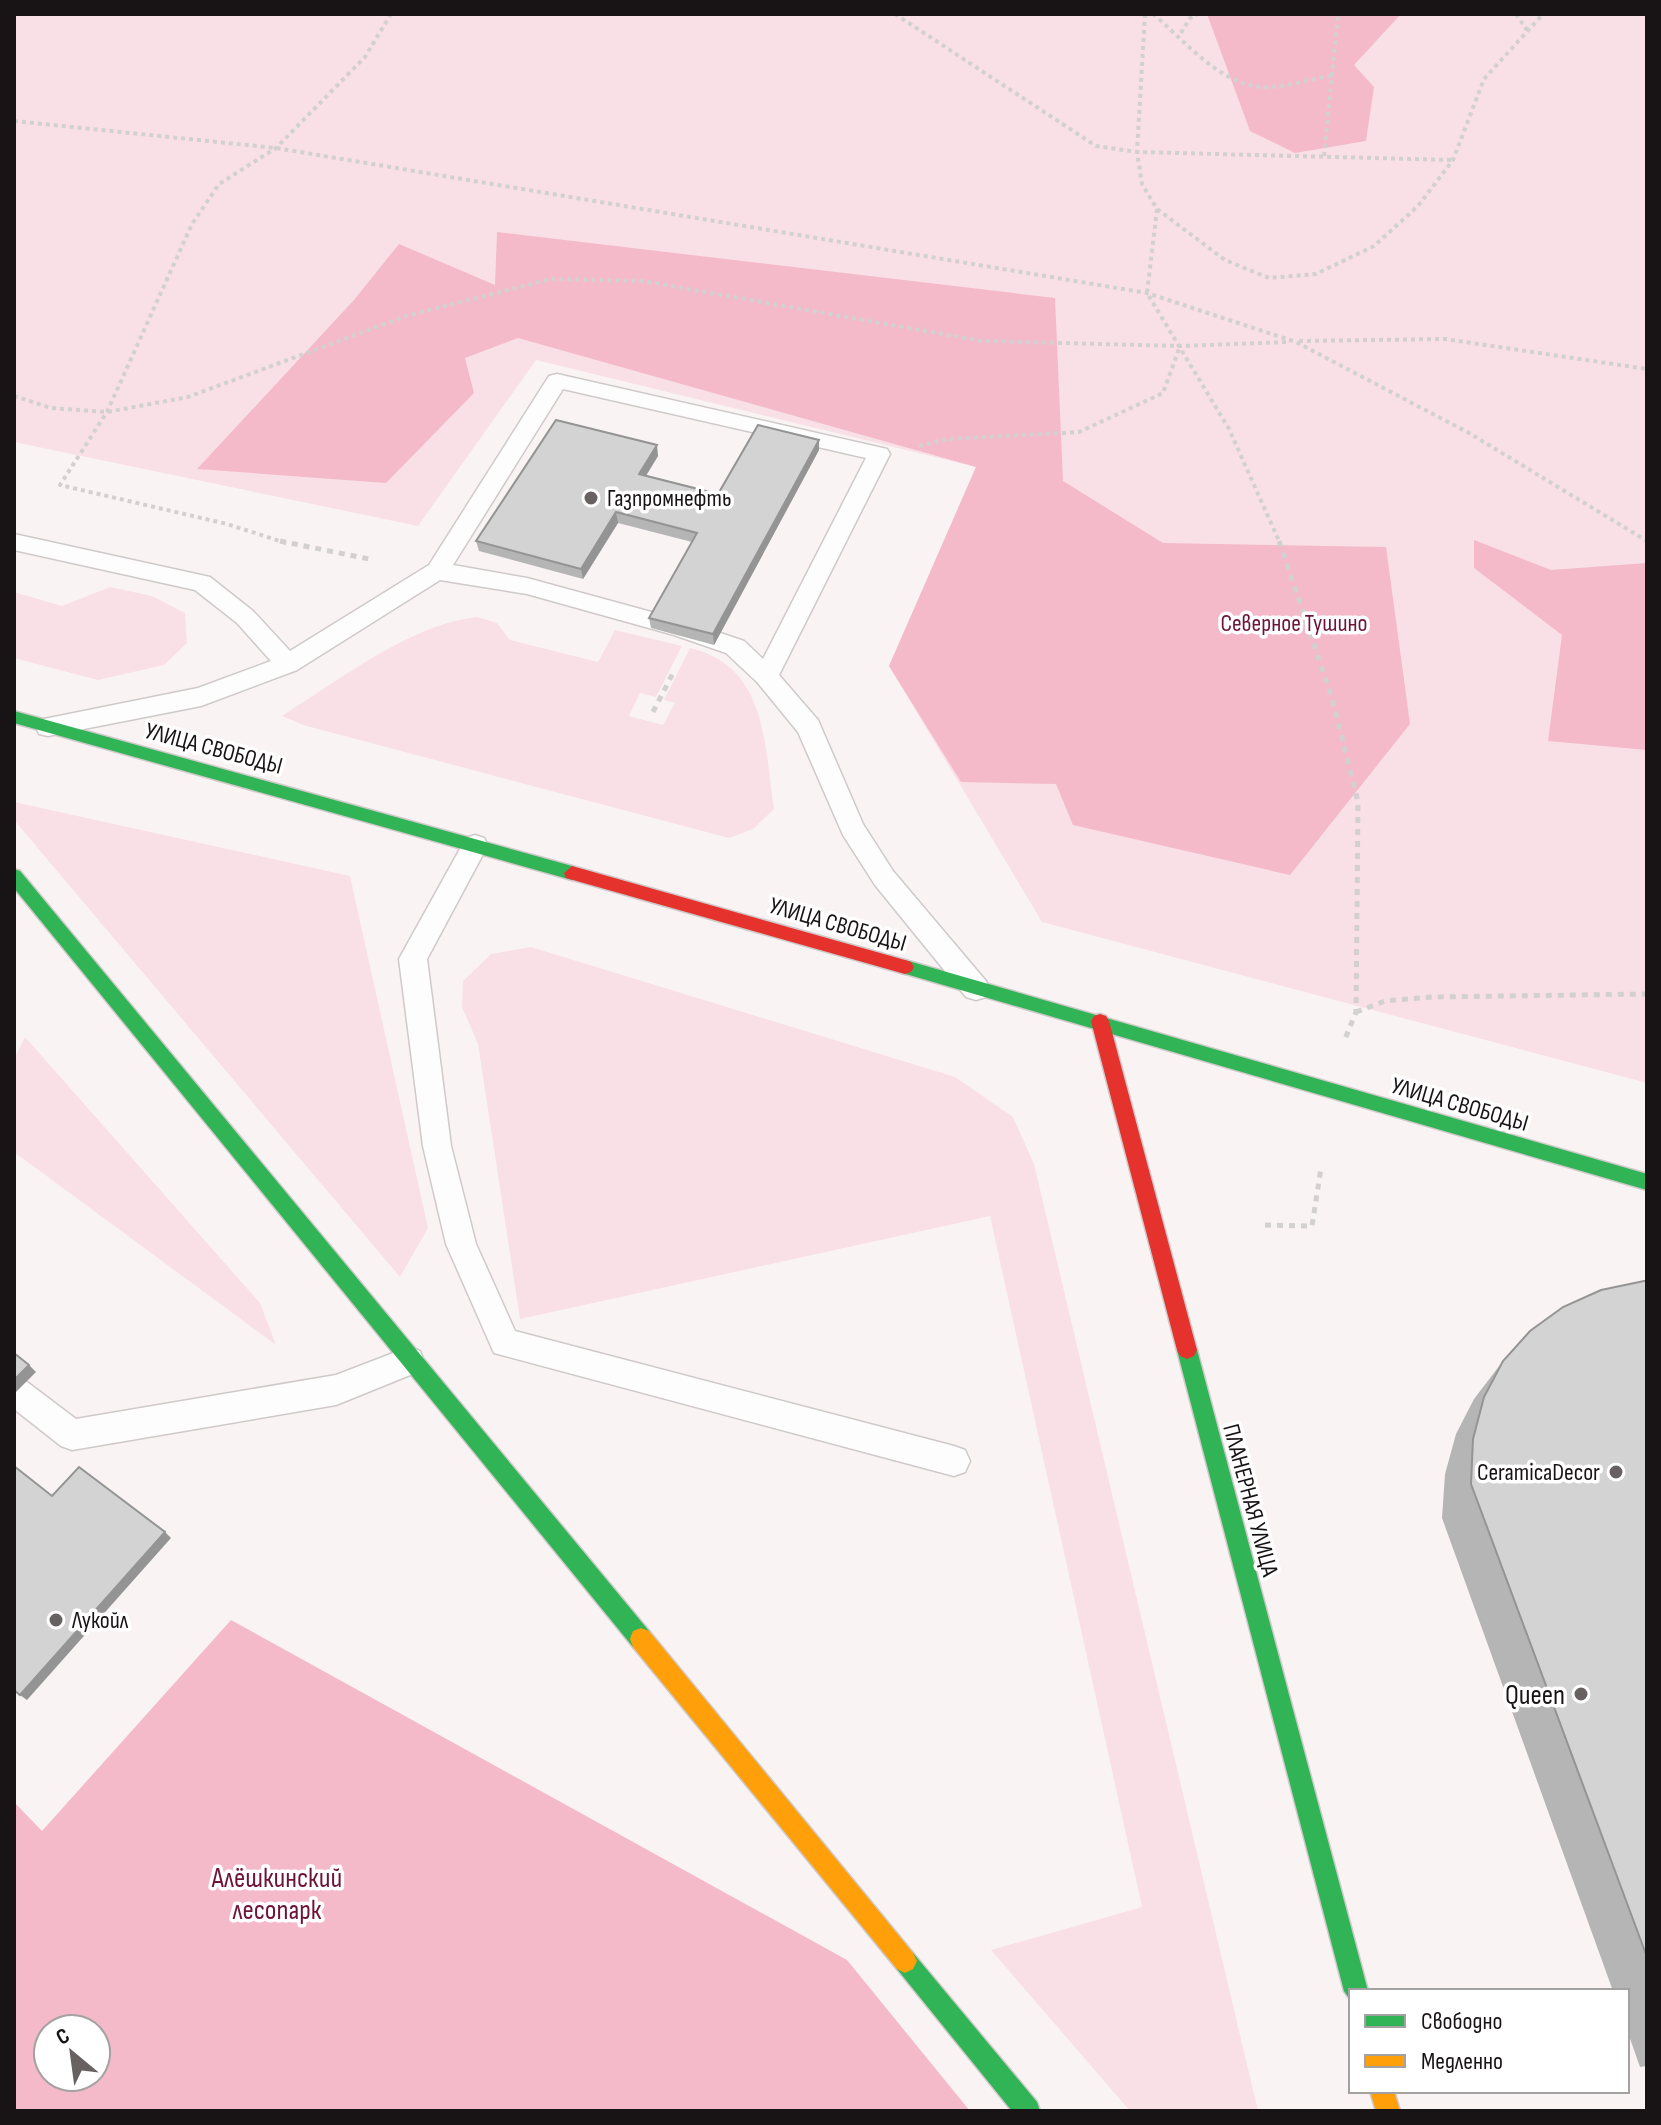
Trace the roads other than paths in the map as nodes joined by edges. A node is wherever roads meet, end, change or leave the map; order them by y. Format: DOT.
graph roads {
  1 [pos="14,542"];
  2 [pos="437,571"];
  3 [pos="288,664"];
  4 [pos="766,676"];
  5 [pos="14,717"];
  6 [pos="48,727"];
  7 [pos="475,845"];
  8 [pos="14,876"];
  9 [pos="976,989"];
  10 [pos="1100,1021"];
  11 [pos="1647,1182"];
  12 [pos="409,1361"];
  13 [pos="16,1392"];
  14 [pos="954,1461"];
  15 [pos="1355,1989"];
  16 [pos="1028,2111"];
  1 -- 3 [label="lane"];
  2 -- 3 [label="lane"];
  2 -- 4 [label="lane"];
  2 -- 4 [label="lane"];
  3 -- 6 [label="lane"];
  4 -- 9 [label="lane"];
  5 -- 6 [label="main road, УЛИЦА СВОБОДЫ"];
  6 -- 7 [label="main road, УЛИЦА СВОБОДЫ"];
  7 -- 9 [label="main road, УЛИЦА СВОБОДЫ"];
  7 -- 14 [label="lane"];
  8 -- 12 [label="main road"];
  9 -- 10 [label="main road, УЛИЦА СВОБОДЫ"];
  10 -- 11 [label="main road, УЛИЦА СВОБОДЫ"];
  10 -- 15 [label="main road, ПЛАНЕРНАЯ УЛИЦА"];
  12 -- 13 [label="lane"];
  12 -- 16 [label="main road"];
}
